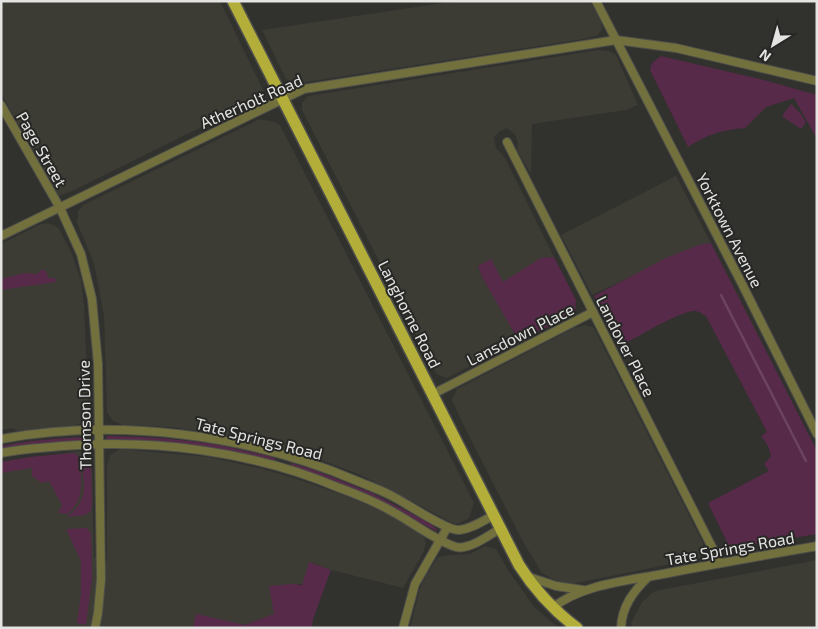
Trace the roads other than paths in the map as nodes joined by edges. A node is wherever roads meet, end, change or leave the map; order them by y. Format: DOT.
graph roads {
  1 [pos="233,1"];
  2 [pos="596,1"];
  3 [pos="616,40"];
  4 [pos="817,81"];
  5 [pos="282,99"];
  6 [pos="1,105"];
  7 [pos="507,142"];
  8 [pos="60,208"];
  9 [pos="1,236"];
  10 [pos="593,312"];
  11 [pos="433,394"];
  12 [pos="98,430"];
  13 [pos="817,434"];
  14 [pos="1,439"];
  15 [pos="98,444"];
  16 [pos="1,453"];
  17 [pos="494,515"];
  18 [pos="446,528"];
  19 [pos="501,528"];
  20 [pos="440,540"];
  21 [pos="817,546"];
  22 [pos="720,563"];
  23 [pos="526,576"];
  24 [pos="648,577"];
  25 [pos="585,590"];
  26 [pos="552,608"];
  27 [pos="95,628"];
  28 [pos="403,628"];
  29 [pos="577,628"];
  30 [pos="621,628"];
  1 -- 5 [label="main road, Langhorne Road"];
  2 -- 3 [label="street, Yorktown Avenue"];
  3 -- 4 [label="street"];
  3 -- 5 [label="street, Atherholt Road"];
  3 -- 13 [label="street, Yorktown Avenue"];
  5 -- 8 [label="street, Atherholt Road"];
  5 -- 11 [label="main road, Langhorne Road"];
  6 -- 8 [label="street, Page Street"];
  7 -- 10 [label="street, Landover Place"];
  8 -- 9 [label="street, Atherholt Road"];
  8 -- 12 [label="street, Thomson Drive"];
  10 -- 11 [label="street, Lansdown Place"];
  10 -- 22 [label="street, Landover Place"];
  11 -- 17 [label="main road, Langhorne Road"];
  12 -- 14 [label="street, Tate Springs Road"];
  12 -- 15 [label="street, Thomson Drive"];
  12 -- 18 [label="street, Tate Springs Road"];
  15 -- 16 [label="street, Tate Springs Road"];
  15 -- 20 [label="street, Tate Springs Road"];
  15 -- 27 [label="street, Thomson Drive"];
  17 -- 18 [label="street"];
  17 -- 19 [label="main road, Langhorne Road"];
  18 -- 20 [label="street"];
  19 -- 20 [label="street, Tate Springs Road"];
  19 -- 23 [label="main road, Langhorne Road"];
  20 -- 28 [label="street"];
  21 -- 22 [label="street, Tate Springs Road"];
  22 -- 24 [label="street, Tate Springs Road"];
  23 -- 25 [label="street, Tate Springs Road"];
  23 -- 26 [label="main road, Langhorne Road"];
  24 -- 25 [label="street, Tate Springs Road"];
  24 -- 30 [label="street, Tate Springs Road"];
  25 -- 26 [label="street, Tate Springs Road"];
  26 -- 29 [label="main road, Langhorne Road"];
}
